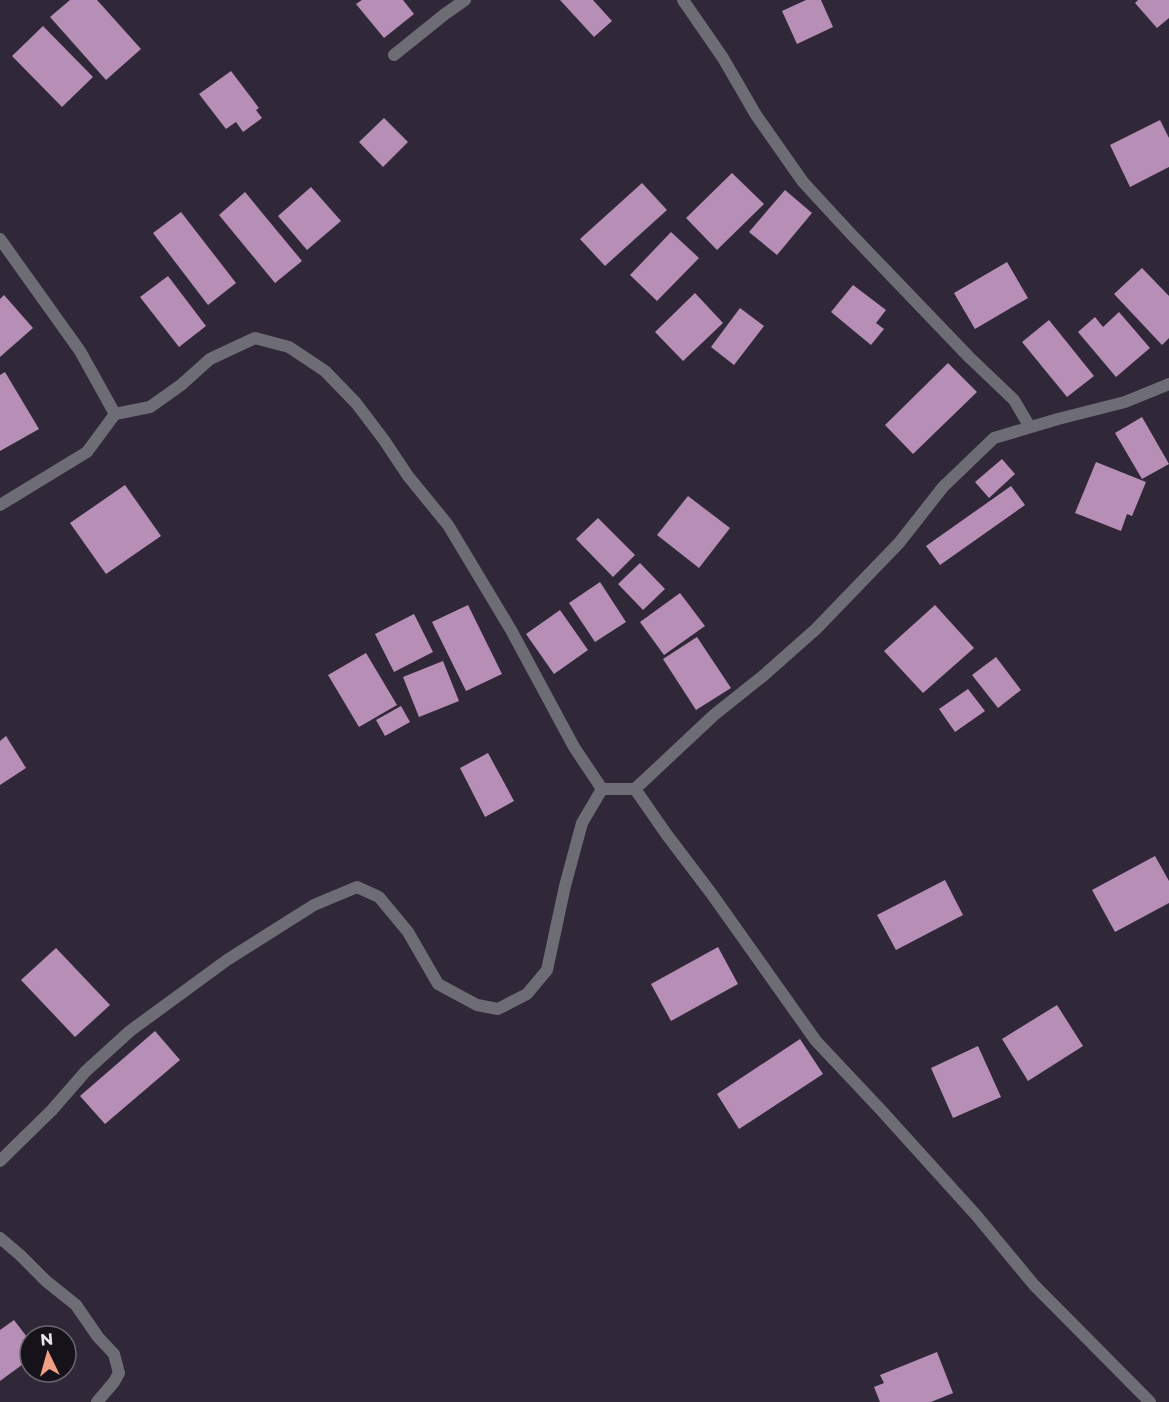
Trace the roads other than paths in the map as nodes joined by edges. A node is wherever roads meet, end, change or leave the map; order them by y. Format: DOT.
graph roads {
  1 [pos="465,0"];
  2 [pos="683,0"];
  3 [pos="394,55"];
  4 [pos="0,239"];
  5 [pos="1169,384"];
  6 [pos="115,414"];
  7 [pos="1030,427"];
  8 [pos="0,505"];
  9 [pos="602,789"];
  10 [pos="635,789"];
  11 [pos="0,1161"];
  12 [pos="0,1238"];
  13 [pos="97,1402"];
  14 [pos="1150,1402"];
  1 -- 3 [label="street"];
  2 -- 7 [label="street"];
  4 -- 6 [label="street"];
  5 -- 7 [label="street"];
  6 -- 8 [label="street"];
  6 -- 9 [label="street"];
  7 -- 10 [label="street"];
  9 -- 10 [label="street"];
  9 -- 11 [label="street"];
  10 -- 14 [label="street"];
  12 -- 13 [label="street"];
}
